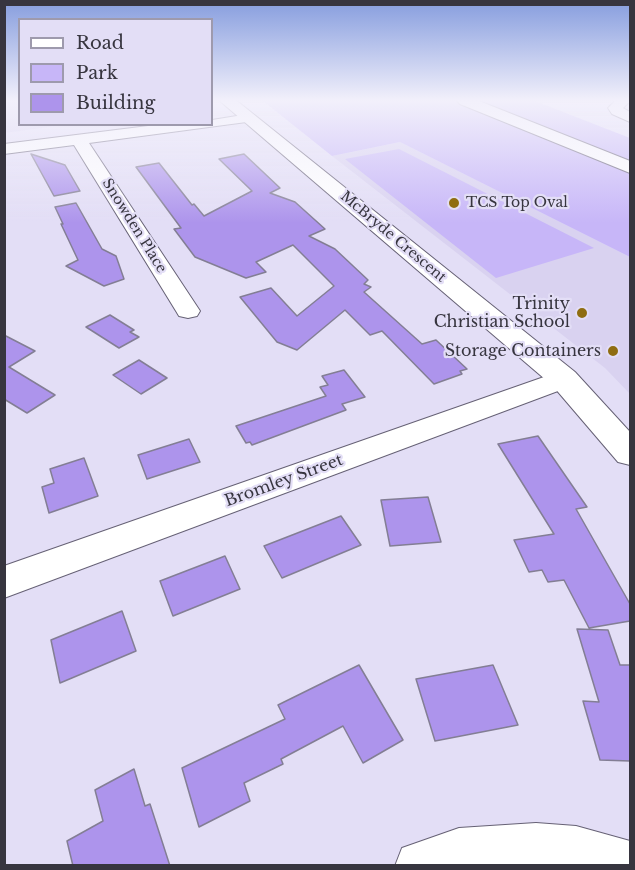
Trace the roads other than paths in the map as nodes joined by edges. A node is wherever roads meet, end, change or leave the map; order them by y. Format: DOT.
graph roads {
  1 [pos="80,141"];
  2 [pos="74,142"];
  3 [pos="278,142"];
  4 [pos="566,142"];
  5 [pos="4,149"];
  6 [pos="630,167"];
  7 [pos="188,311"];
  8 [pos="564,379"];
  9 [pos="630,453"];
  10 [pos="4,582"];
  11 [pos="420,866"];
  12 [pos="630,866"];
  1 -- 7 [label="street, Snowden Place"];
  2 -- 5 [label="street"];
  3 -- 8 [label="street, McBryde Crescent"];
  4 -- 6 [label="street"];
  8 -- 9 [label="street, McBryde Crescent"];
  8 -- 10 [label="street, Bromley Street"];
  11 -- 12 [label="street"];
}
